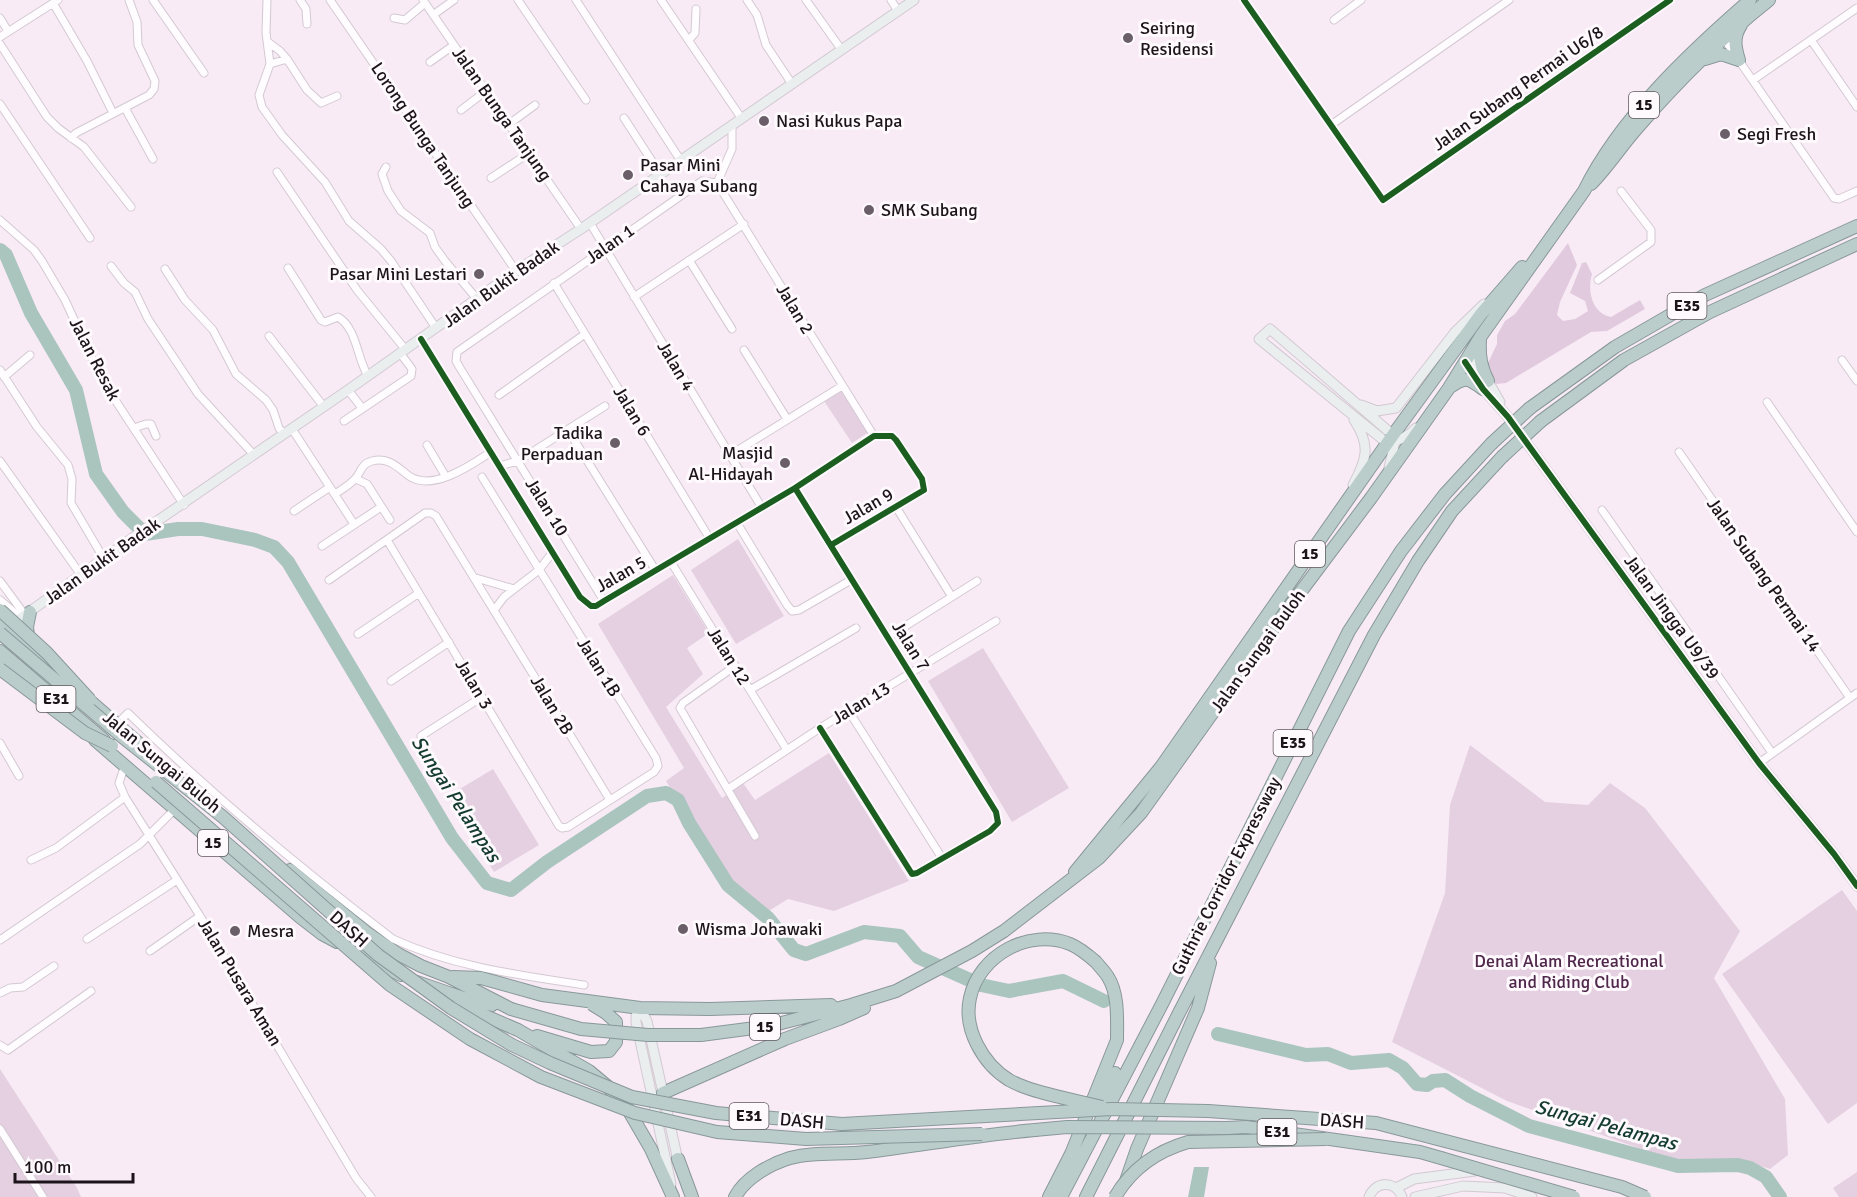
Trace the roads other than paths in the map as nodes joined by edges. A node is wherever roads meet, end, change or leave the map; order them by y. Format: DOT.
graph roads {
  1 [pos="129,0"];
  2 [pos="153,0"];
  3 [pos="267,0"];
  4 [pos="300,0"];
  5 [pos="330,0"];
  6 [pos="454,0"];
  7 [pos="518,0"];
  8 [pos="576,0"];
  9 [pos="661,0"];
  10 [pos="747,0"];
  11 [pos="806,0"];
  12 [pos="891,0"];
  13 [pos="914,0"];
  14 [pos="1244,0"];
  15 [pos="1361,0"];
  16 [pos="1509,0"];
  17 [pos="1670,0"];
  18 [pos="1750,0"];
  19 [pos="1769,0"];
  20 [pos="55,2"];
  21 [pos="424,2"];
  22 [pos="1857,8"];
  23 [pos="696,9"];
  24 [pos="898,11"];
  25 [pos="433,15"];
  26 [pos="1748,17"];
  27 [pos="0,18"];
  28 [pos="394,18"];
  29 [pos="1334,20"];
  30 [pos="307,24"];
  31 [pos="8,31"];
  32 [pos="1720,33"];
  33 [pos="0,37"];
  34 [pos="1811,39"];
  35 [pos="689,40"];
  36 [pos="268,42"];
  37 [pos="0,44"];
  38 [pos="454,45"];
  39 [pos="841,49"];
  40 [pos="287,59"];
  41 [pos="1739,60"];
  42 [pos="430,62"];
  43 [pos="1699,62"];
  44 [pos="270,64"];
  45 [pos="204,73"];
  46 [pos="1753,80"];
  47 [pos="792,84"];
  48 [pos="486,91"];
  49 [pos="337,96"];
  50 [pos="586,100"];
  51 [pos="0,104"];
  52 [pos="535,105"];
  53 [pos="1857,106"];
  54 [pos="125,108"];
  55 [pos="461,110"];
  56 [pos="113,113"];
  57 [pos="624,118"];
  58 [pos="742,119"];
  59 [pos="509,124"];
  60 [pos="1331,125"];
  61 [pos="732,126"];
  62 [pos="71,138"];
  63 [pos="529,153"];
  64 [pos="153,159"];
  65 [pos="681,161"];
  66 [pos="386,167"];
  67 [pos="277,172"];
  68 [pos="661,175"];
  69 [pos="492,178"];
  70 [pos="717,183"];
  71 [pos="1584,191"];
  72 [pos="1621,191"];
  73 [pos="1857,191"];
  74 [pos="131,207"];
  75 [pos="0,220"];
  76 [pos="590,223"];
  77 [pos="744,224"];
  78 [pos="1560,224"];
  79 [pos="1857,226"];
  80 [pos="581,229"];
  81 [pos="90,238"];
  82 [pos="1857,244"];
  83 [pos="604,248"];
  84 [pos="689,260"];
  85 [pos="111,266"];
  86 [pos="288,268"];
  87 [pos="165,269"];
  88 [pos="516,271"];
  89 [pos="1513,278"];
  90 [pos="1598,280"];
  91 [pos="554,283"];
  92 [pos="634,297"];
  93 [pos="477,299"];
  94 [pos="1481,314"];
  95 [pos="436,328"];
  96 [pos="732,329"];
  97 [pos="585,334"];
  98 [pos="269,336"];
  99 [pos="1481,336"];
  100 [pos="421,339"];
  101 [pos="744,350"];
  102 [pos="403,351"];
  103 [pos="457,352"];
  104 [pos="30,355"];
  105 [pos="1465,359"];
  106 [pos="1842,360"];
  107 [pos="1446,362"];
  108 [pos="2,374"];
  109 [pos="368,376"];
  110 [pos="1857,381"];
  111 [pos="1485,385"];
  112 [pos="842,386"];
  113 [pos="1449,388"];
  114 [pos="348,390"];
  115 [pos="499,395"];
  116 [pos="1767,402"];
  117 [pos="1356,404"];
  118 [pos="605,406"];
  119 [pos="324,407"];
  120 [pos="362,408"];
  121 [pos="1432,411"];
  122 [pos="1348,412"];
  123 [pos="787,419"];
  124 [pos="344,421"];
  125 [pos="134,428"];
  126 [pos="568,430"];
  127 [pos="288,432"];
  128 [pos="156,436"];
  129 [pos="874,436"];
  130 [pos="1391,440"];
  131 [pos="427,445"];
  132 [pos="491,452"];
  133 [pos="1679,452"];
  134 [pos="254,455"];
  135 [pos="730,455"];
  136 [pos="0,460"];
  137 [pos="518,461"];
  138 [pos="499,466"];
  139 [pos="1386,476"];
  140 [pos="446,477"];
  141 [pos="482,477"];
  142 [pos="356,479"];
  143 [pos="795,488"];
  144 [pos="332,491"];
  145 [pos="184,504"];
  146 [pos="381,507"];
  147 [pos="896,507"];
  148 [pos="762,508"];
  149 [pos="1602,510"];
  150 [pos="294,511"];
  151 [pos="390,520"];
  152 [pos="1334,521"];
  153 [pos="737,523"];
  154 [pos="354,524"];
  155 [pos="1857,532"];
  156 [pos="710,539"];
  157 [pos="387,540"];
  158 [pos="831,545"];
  159 [pos="322,546"];
  160 [pos="552,553"];
  161 [pos="104,559"];
  162 [pos="670,562"];
  163 [pos="539,570"];
  164 [pos="656,571"];
  165 [pos="81,575"];
  166 [pos="475,578"];
  167 [pos="328,580"];
  168 [pos="851,580"];
  169 [pos="0,581"];
  170 [pos="977,581"];
  171 [pos="514,589"];
  172 [pos="419,593"];
  173 [pos="952,597"];
  174 [pos="0,600"];
  175 [pos="604,601"];
  176 [pos="495,609"];
  177 [pos="0,610"];
  178 [pos="25,615"];
  179 [pos="996,621"];
  180 [pos="856,628"];
  181 [pos="2,630"];
  182 [pos="358,634"];
  183 [pos="888,637"];
  184 [pos="449,642"];
  185 [pos="32,651"];
  186 [pos="1,661"];
  187 [pos="735,666"];
  188 [pos="910,673"];
  189 [pos="391,681"];
  190 [pos="750,690"];
  191 [pos="1857,693"];
  192 [pos="482,697"];
  193 [pos="1850,698"];
  194 [pos="848,710"];
  195 [pos="820,728"];
  196 [pos="119,729"];
  197 [pos="422,736"];
  198 [pos="0,743"];
  199 [pos="112,746"];
  200 [pos="787,750"];
  201 [pos="1772,753"];
  202 [pos="1759,763"];
  203 [pos="124,765"];
  204 [pos="19,776"];
  205 [pos="729,789"];
  206 [pos="125,797"];
  207 [pos="610,800"];
  208 [pos="175,809"];
  209 [pos="148,834"];
  210 [pos="754,836"];
  211 [pos="942,858"];
  212 [pos="31,860"];
  213 [pos="177,880"];
  214 [pos="1857,886"];
  215 [pos="1063,887"];
  216 [pos="200,916"];
  217 [pos="1217,938"];
  218 [pos="87,939"];
  219 [pos="0,940"];
  220 [pos="150,951"];
  221 [pos="54,966"];
  222 [pos="449,977"];
  223 [pos="584,985"];
  224 [pos="444,990"];
  225 [pos="91,991"];
  226 [pos="0,993"];
  227 [pos="877,997"];
  228 [pos="583,1001"];
  229 [pos="851,1005"];
  230 [pos="640,1008"];
  231 [pos="511,1009"];
  232 [pos="518,1029"];
  233 [pos="1145,1034"];
  234 [pos="0,1045"];
  235 [pos="663,1092"];
  236 [pos="1112,1109"];
  237 [pos="0,1129"];
  238 [pos="982,1134"];
  239 [pos="1326,1139"];
  240 [pos="1069,1159"];
  241 [pos="678,1160"];
  242 [pos="1396,1188"];
  243 [pos="43,1197"];
  244 [pos="371,1197"];
  245 [pos="673,1197"];
  246 [pos="686,1197"];
  247 [pos="692,1197"];
  248 [pos="735,1197"];
  249 [pos="1049,1197"];
  250 [pos="1061,1197"];
  251 [pos="1086,1197"];
  252 [pos="1115,1197"];
  253 [pos="1122,1197"];
  254 [pos="1369,1197"];
  255 [pos="1402,1197"];
  256 [pos="1415,1197"];
  257 [pos="1532,1197"];
  258 [pos="1574,1197"];
  259 [pos="1585,1197"];
  260 [pos="1645,1197"];
  1 -- 54 [label="street"];
  2 -- 45 [label="street"];
  3 -- 36 [label="street"];
  4 -- 30 [label="street"];
  5 -- 88 [label="street, Lorong Bunga Tanjung"];
  6 -- 25 [label="street"];
  7 -- 50 [label="street"];
  8 -- 65 [label="street"];
  9 -- 35 [label="street"];
  10 -- 47 [label="street"];
  11 -- 39 [label="street"];
  12 -- 24 [label="street"];
  13 -- 24 [label="street, Jalan Bukit Badak"];
  14 -- 60 [label="street"];
  15 -- 29 [label="street"];
  16 -- 60 [label="street"];
  17 -- 60 [label="street, Jalan Subang Permai U6/8"];
  18 -- 32 [label="highway, Jalan Sungai Buloh / 15"];
  19 -- 26 [label="highway, Jalan Sungai Buloh / 15"];
  20 -- 31 [label="street"];
  20 -- 56 [label="street"];
  21 -- 25 [label="street, Jalan Bunga Tanjung"];
  21 -- 28 [label="street"];
  22 -- 34 [label="street"];
  23 -- 35 [label="street"];
  24 -- 39 [label="street, Jalan Bukit Badak"];
  25 -- 38 [label="street, Jalan Bunga Tanjung"];
  26 -- 32 [label="highway, Jalan Sungai Buloh / 15"];
  26 -- 41 [label="highway"];
  27 -- 31 [label="street"];
  31 -- 33 [label="street"];
  32 -- 41 [label="street"];
  32 -- 43 [label="highway, Jalan Sungai Buloh / 15"];
  32 -- 71 [label="highway, Jalan Sungai Buloh / 15"];
  34 -- 46 [label="street"];
  34 -- 53 [label="street"];
  35 -- 58 [label="street"];
  36 -- 40 [label="street"];
  36 -- 44 [label="street"];
  37 -- 62 [label="street"];
  38 -- 42 [label="street"];
  38 -- 48 [label="street, Jalan Bunga Tanjung"];
  39 -- 47 [label="street, Jalan Bukit Badak"];
  40 -- 44 [label="street"];
  40 -- 49 [label="street"];
  41 -- 43 [label="highway"];
  41 -- 46 [label="street"];
  43 -- 71 [label="highway, Jalan Sungai Buloh / 15"];
  44 -- 95 [label="street"];
  46 -- 73 [label="street"];
  47 -- 58 [label="street, Jalan Bukit Badak"];
  48 -- 55 [label="street"];
  48 -- 59 [label="street, Jalan Bunga Tanjung"];
  51 -- 81 [label="street"];
  52 -- 59 [label="street"];
  54 -- 56 [label="street"];
  54 -- 64 [label="street"];
  56 -- 62 [label="street"];
  57 -- 68 [label="street"];
  58 -- 61 [label="street, Jalan Bukit Badak"];
  59 -- 63 [label="street, Jalan Bunga Tanjung"];
  61 -- 65 [label="street, Jalan Bukit Badak"];
  61 -- 70 [label="street"];
  62 -- 74 [label="street"];
  63 -- 69 [label="street"];
  63 -- 80 [label="street, Jalan Bunga Tanjung"];
  65 -- 68 [label="street, Jalan Bukit Badak"];
  66 -- 93 [label="street"];
  67 -- 102 [label="street"];
  68 -- 76 [label="street, Jalan Bukit Badak"];
  70 -- 77 [label="street, Jalan 2"];
  70 -- 83 [label="street, Jalan 1"];
  71 -- 78 [label="highway, Jalan Sungai Buloh / 15"];
  72 -- 90 [label="street"];
  75 -- 125 [label="street, Jalan Resak"];
  76 -- 80 [label="street, Jalan Bukit Badak"];
  76 -- 83 [label="street, Jalan 4"];
  77 -- 84 [label="street"];
  77 -- 112 [label="street, Jalan 2"];
  78 -- 89 [label="highway, Jalan Sungai Buloh / 15"];
  78 -- 99 [label="highway, Jalan Sungai Buloh / 15"];
  79 -- 233 [label="highway, Guthrie Corridor Expressway / E35, bridge"];
  80 -- 88 [label="street, Jalan Bukit Badak"];
  82 -- 217 [label="highway, Guthrie Corridor Expressway / E35, bridge"];
  83 -- 91 [label="street, Jalan 1"];
  83 -- 92 [label="street, Jalan 4"];
  84 -- 92 [label="street"];
  84 -- 96 [label="street"];
  85 -- 134 [label="street"];
  86 -- 109 [label="street"];
  87 -- 127 [label="street"];
  88 -- 93 [label="street, Jalan Bukit Badak"];
  89 -- 94 [label="highway, Jalan Sungai Buloh / 15"];
  89 -- 117 [label="street"];
  91 -- 97 [label="street, Jalan 6"];
  91 -- 103 [label="street, Jalan 1"];
  92 -- 135 [label="street, Jalan 4"];
  93 -- 95 [label="street, Jalan Bukit Badak"];
  94 -- 105 [label="highway"];
  94 -- 107 [label="highway, Jalan Sungai Buloh / 15"];
  95 -- 100 [label="street, Jalan Bukit Badak"];
  97 -- 115 [label="street"];
  97 -- 156 [label="street, Jalan 6"];
  98 -- 119 [label="street"];
  99 -- 105 [label="highway, Jalan Sungai Buloh / 15"];
  99 -- 111 [label="highway"];
  100 -- 102 [label="street, Jalan Bukit Badak"];
  100 -- 132 [label="street, Jalan 5"];
  101 -- 123 [label="street"];
  102 -- 109 [label="street, Jalan Bukit Badak"];
  102 -- 120 [label="street"];
  103 -- 137 [label="street, Jalan 10"];
  104 -- 108 [label="street"];
  105 -- 107 [label="highway"];
  105 -- 111 [label="street, Jalan Jingga U9/39"];
  105 -- 113 [label="highway, Jalan Sungai Buloh / 15"];
  106 -- 110 [label="street"];
  107 -- 130 [label="highway, Jalan Sungai Buloh / 15"];
  108 -- 161 [label="street"];
  109 -- 114 [label="street, Jalan Bukit Badak"];
  111 -- 113 [label="highway"];
  111 -- 202 [label="street, Jalan Jingga U9/39"];
  112 -- 123 [label="street"];
  112 -- 129 [label="street, Jalan 2"];
  113 -- 121 [label="highway, Jalan Sungai Buloh / 15"];
  114 -- 119 [label="street, Jalan Bukit Badak"];
  114 -- 120 [label="street"];
  116 -- 155 [label="street"];
  117 -- 122 [label="street"];
  117 -- 130 [label="street"];
  118 -- 126 [label="street"];
  119 -- 127 [label="street, Jalan Bukit Badak"];
  120 -- 124 [label="street"];
  121 -- 130 [label="street"];
  121 -- 139 [label="highway, Jalan Sungai Buloh / 15"];
  122 -- 130 [label="street"];
  122 -- 152 [label="street"];
  123 -- 135 [label="street"];
  125 -- 128 [label="street"];
  125 -- 145 [label="street, Jalan Resak"];
  126 -- 137 [label="street"];
  126 -- 164 [label="street"];
  127 -- 134 [label="street, Jalan Bukit Badak"];
  127 -- 144 [label="street"];
  129 -- 143 [label="street, Jalan 5"];
  129 -- 147 [label="street, Jalan 9"];
  130 -- 139 [label="street"];
  130 -- 152 [label="highway, Jalan Sungai Buloh / 15"];
  131 -- 140 [label="street"];
  132 -- 138 [label="street, Jalan 5"];
  132 -- 140 [label="street"];
  133 -- 193 [label="street, Jalan Subang Permai 14"];
  134 -- 145 [label="street, Jalan Bukit Badak"];
  135 -- 148 [label="street, Jalan 4"];
  136 -- 165 [label="street"];
  137 -- 138 [label="street"];
  137 -- 175 [label="street, Jalan 10"];
  138 -- 160 [label="street, Jalan 5"];
  139 -- 215 [label="highway, Jalan Sungai Buloh / 15"];
  140 -- 142 [label="street"];
  141 -- 163 [label="street, Jalan 1B"];
  142 -- 144 [label="street"];
  142 -- 146 [label="street"];
  143 -- 148 [label="street, Jalan 5"];
  143 -- 158 [label="street, Jalan 7"];
  144 -- 150 [label="street"];
  144 -- 154 [label="street"];
  145 -- 161 [label="street, Jalan Bukit Badak"];
  146 -- 151 [label="street"];
  146 -- 154 [label="street"];
  147 -- 158 [label="street, Jalan 9"];
  147 -- 173 [label="street"];
  148 -- 153 [label="street, Jalan 5"];
  149 -- 201 [label="street"];
  152 -- 215 [label="highway, Jalan Sungai Buloh / 15"];
  153 -- 156 [label="street, Jalan 5"];
  153 -- 168 [label="street"];
  154 -- 159 [label="street"];
  156 -- 162 [label="street, Jalan 5"];
  157 -- 166 [label="street, Jalan 2B"];
  157 -- 167 [label="street"];
  157 -- 172 [label="street, Jalan 3"];
  158 -- 168 [label="street, Jalan 7"];
  160 -- 163 [label="street"];
  160 -- 175 [label="street, Jalan 5"];
  161 -- 165 [label="street, Jalan Bukit Badak"];
  162 -- 164 [label="street, Jalan 5"];
  162 -- 187 [label="street, Jalan 12"];
  163 -- 171 [label="street"];
  163 -- 207 [label="street, Jalan 1B"];
  164 -- 175 [label="street, Jalan 5"];
  165 -- 178 [label="street, Jalan Bukit Badak"];
  166 -- 171 [label="street"];
  166 -- 176 [label="street, Jalan 2B"];
  168 -- 183 [label="street, Jalan 7"];
  169 -- 178 [label="street"];
  170 -- 173 [label="street"];
  171 -- 176 [label="street"];
  172 -- 182 [label="street"];
  172 -- 184 [label="street, Jalan 3"];
  173 -- 183 [label="street"];
  174 -- 178 [label="street"];
  176 -- 207 [label="street, Jalan 2B"];
  177 -- 196 [label="highway, bridge"];
  178 -- 181 [label="street, Jalan Bukit Badak"];
  178 -- 185 [label="highway"];
  179 -- 188 [label="street, Jalan 13"];
  180 -- 190 [label="street"];
  181 -- 185 [label="highway, Jalan Sungai Buloh / 15"];
  181 -- 196 [label="highway, DASH / E31, bridge"];
  183 -- 188 [label="street, Jalan 7"];
  184 -- 189 [label="street"];
  184 -- 192 [label="street, Jalan 3"];
  185 -- 196 [label="highway, Jalan Sungai Buloh / 15"];
  186 -- 199 [label="highway, DASH / E31, bridge"];
  186 -- 199 [label="highway, bridge"];
  186 -- 203 [label="highway, Jalan Sungai Buloh / 15"];
  187 -- 190 [label="street, Jalan 12"];
  187 -- 205 [label="street"];
  188 -- 194 [label="street, Jalan 13"];
  188 -- 211 [label="street, Jalan 7"];
  190 -- 200 [label="street, Jalan 12"];
  191 -- 193 [label="street"];
  192 -- 197 [label="street"];
  192 -- 207 [label="street, Jalan 3"];
  193 -- 201 [label="street"];
  194 -- 195 [label="street, Jalan 13"];
  194 -- 211 [label="street"];
  195 -- 200 [label="street, Jalan 13"];
  195 -- 211 [label="street"];
  196 -- 222 [label="highway, Jalan Sungai Buloh / 15"];
  196 -- 223 [label="street"];
  196 -- 236 [label="highway, DASH / E31, bridge"];
  198 -- 204 [label="street"];
  199 -- 238 [label="highway, DASH / E31, bridge"];
  200 -- 205 [label="street, Jalan 13"];
  201 -- 202 [label="street"];
  202 -- 214 [label="street, Jalan Jingga U9/39"];
  203 -- 206 [label="street, Jalan Pusara Aman"];
  203 -- 208 [label="highway, Jalan Sungai Buloh / 15"];
  205 -- 210 [label="street"];
  206 -- 209 [label="street, Jalan Pusara Aman"];
  206 -- 212 [label="street"];
  208 -- 209 [label="street"];
  208 -- 224 [label="highway, Jalan Sungai Buloh / 15"];
  209 -- 213 [label="street, Jalan Pusara Aman"];
  209 -- 219 [label="street"];
  213 -- 216 [label="street, Jalan Pusara Aman"];
  213 -- 218 [label="street"];
  215 -- 227 [label="highway, Jalan Sungai Buloh / 15"];
  216 -- 220 [label="street"];
  216 -- 244 [label="street, Jalan Pusara Aman"];
  217 -- 251 [label="highway, Guthrie Corridor Expressway / E35"];
  217 -- 253 [label="highway"];
  221 -- 226 [label="street"];
  222 -- 228 [label="highway"];
  222 -- 231 [label="highway, Jalan Sungai Buloh / 15"];
  224 -- 231 [label="highway, Jalan Sungai Buloh / 15"];
  224 -- 232 [label="highway"];
  225 -- 234 [label="street"];
  227 -- 229 [label="highway, Jalan Sungai Buloh / 15"];
  227 -- 235 [label="highway"];
  228 -- 230 [label="highway"];
  228 -- 232 [label="highway"];
  229 -- 230 [label="highway"];
  229 -- 231 [label="highway, Jalan Sungai Buloh / 15, bridge"];
  230 -- 235 [label="street"];
  230 -- 245 [label="street"];
  232 -- 245 [label="highway"];
  233 -- 240 [label="highway"];
  233 -- 250 [label="highway, Guthrie Corridor Expressway / E35"];
  235 -- 241 [label="street"];
  236 -- 240 [label="highway, bridge"];
  236 -- 260 [label="highway, DASH / E31, bridge"];
  237 -- 243 [label="street"];
  238 -- 239 [label="highway, DASH / E31, bridge"];
  238 -- 248 [label="highway, bridge"];
  239 -- 252 [label="highway, bridge"];
  239 -- 258 [label="highway, DASH / E31, bridge"];
  240 -- 249 [label="highway"];
  241 -- 246 [label="street"];
  241 -- 247 [label="highway"];
  242 -- 254 [label="street"];
  242 -- 255 [label="street"];
  242 -- 259 [label="street"];
  256 -- 257 [label="street"];
}
